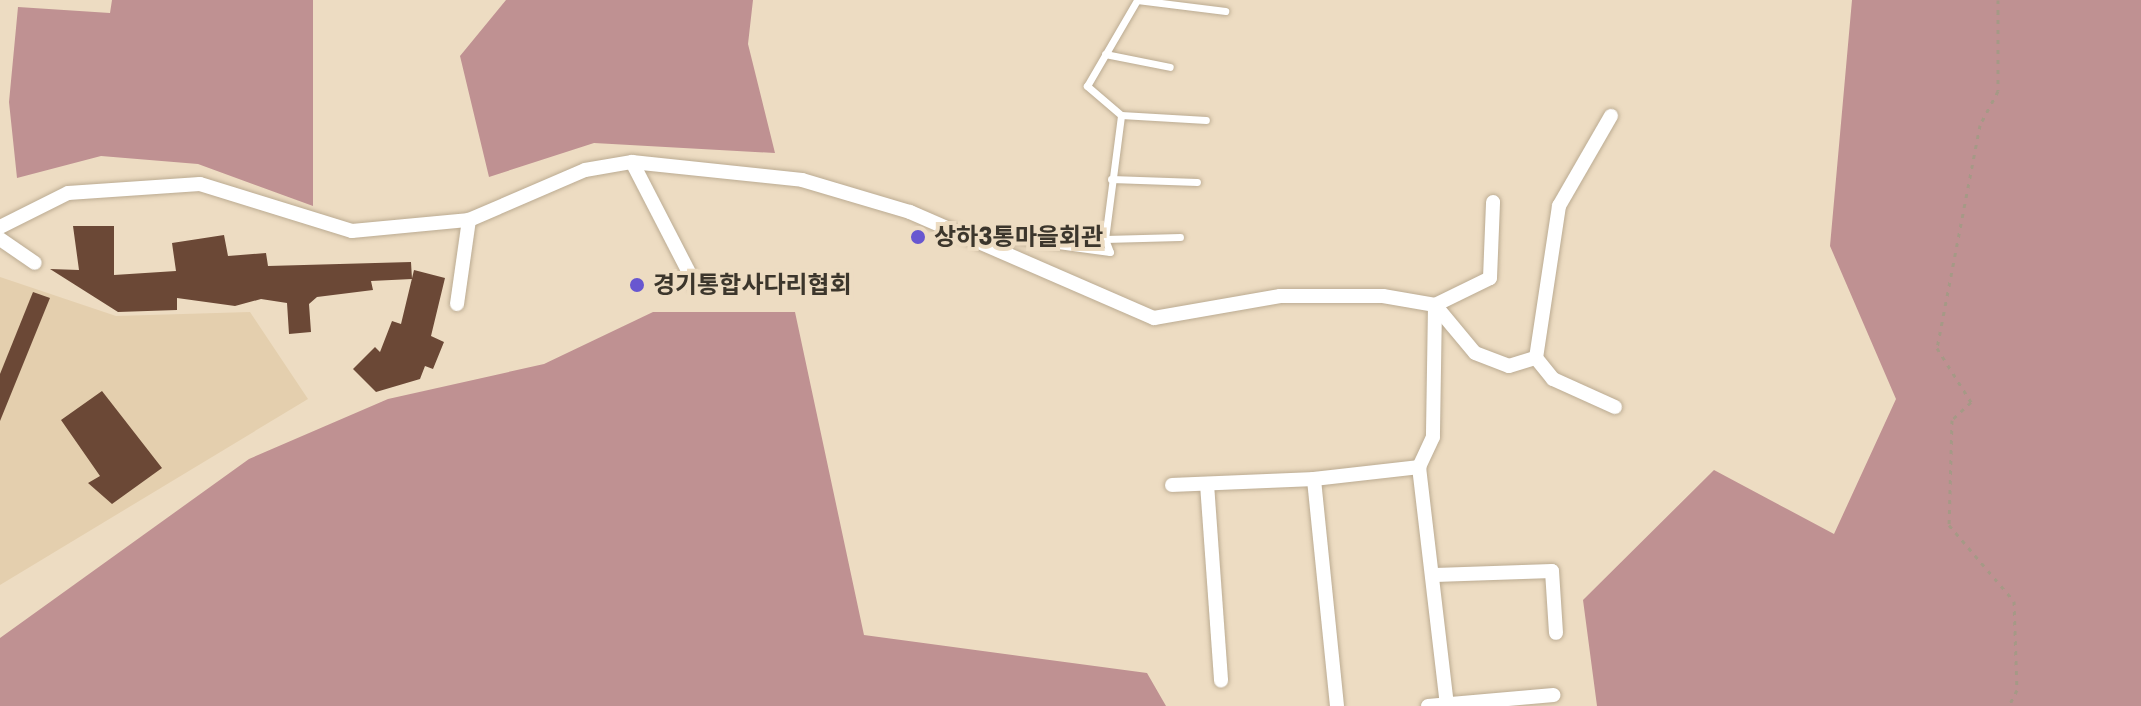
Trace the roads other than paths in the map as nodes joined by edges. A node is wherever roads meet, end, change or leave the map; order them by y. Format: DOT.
graph roads {
  1 [pos="1137,0"];
  2 [pos="1225,11"];
  3 [pos="1105,54"];
  4 [pos="1170,67"];
  5 [pos="1121,115"];
  6 [pos="1611,116"];
  7 [pos="1206,120"];
  8 [pos="632,162"];
  9 [pos="1111,179"];
  10 [pos="1197,182"];
  11 [pos="1493,202"];
  12 [pos="469,220"];
  13 [pos="0,227"];
  14 [pos="957,233"];
  15 [pos="1180,237"];
  16 [pos="0,239"];
  17 [pos="1105,239"];
  18 [pos="35,263"];
  19 [pos="695,284"];
  20 [pos="457,304"];
  21 [pos="1435,305"];
  22 [pos="1536,358"];
  23 [pos="1615,407"];
  24 [pos="1419,467"];
  25 [pos="1314,479"];
  26 [pos="1207,484"];
  27 [pos="1172,485"];
  28 [pos="1435,575"];
  29 [pos="1556,633"];
  30 [pos="1221,681"];
  31 [pos="1554,695"];
  32 [pos="1447,704"];
  33 [pos="1337,706"];
  34 [pos="1428,706"];
  1 -- 2 [label="lane"];
  1 -- 3 [label="lane"];
  3 -- 4 [label="lane"];
  3 -- 5 [label="lane"];
  5 -- 7 [label="lane"];
  5 -- 9 [label="lane"];
  6 -- 22 [label="street"];
  8 -- 12 [label="street"];
  8 -- 14 [label="street"];
  8 -- 19 [label="street"];
  9 -- 10 [label="lane"];
  9 -- 17 [label="lane"];
  11 -- 21 [label="street"];
  12 -- 13 [label="street"];
  12 -- 20 [label="street"];
  14 -- 17 [label="lane"];
  14 -- 21 [label="street"];
  15 -- 17 [label="lane"];
  16 -- 18 [label="street"];
  21 -- 22 [label="street"];
  21 -- 24 [label="street"];
  22 -- 23 [label="street"];
  24 -- 25 [label="street"];
  24 -- 28 [label="street"];
  25 -- 26 [label="street"];
  25 -- 33 [label="street"];
  26 -- 27 [label="street"];
  26 -- 30 [label="street"];
  28 -- 29 [label="street"];
  28 -- 32 [label="street"];
  31 -- 32 [label="street"];
  32 -- 34 [label="street"];
}
